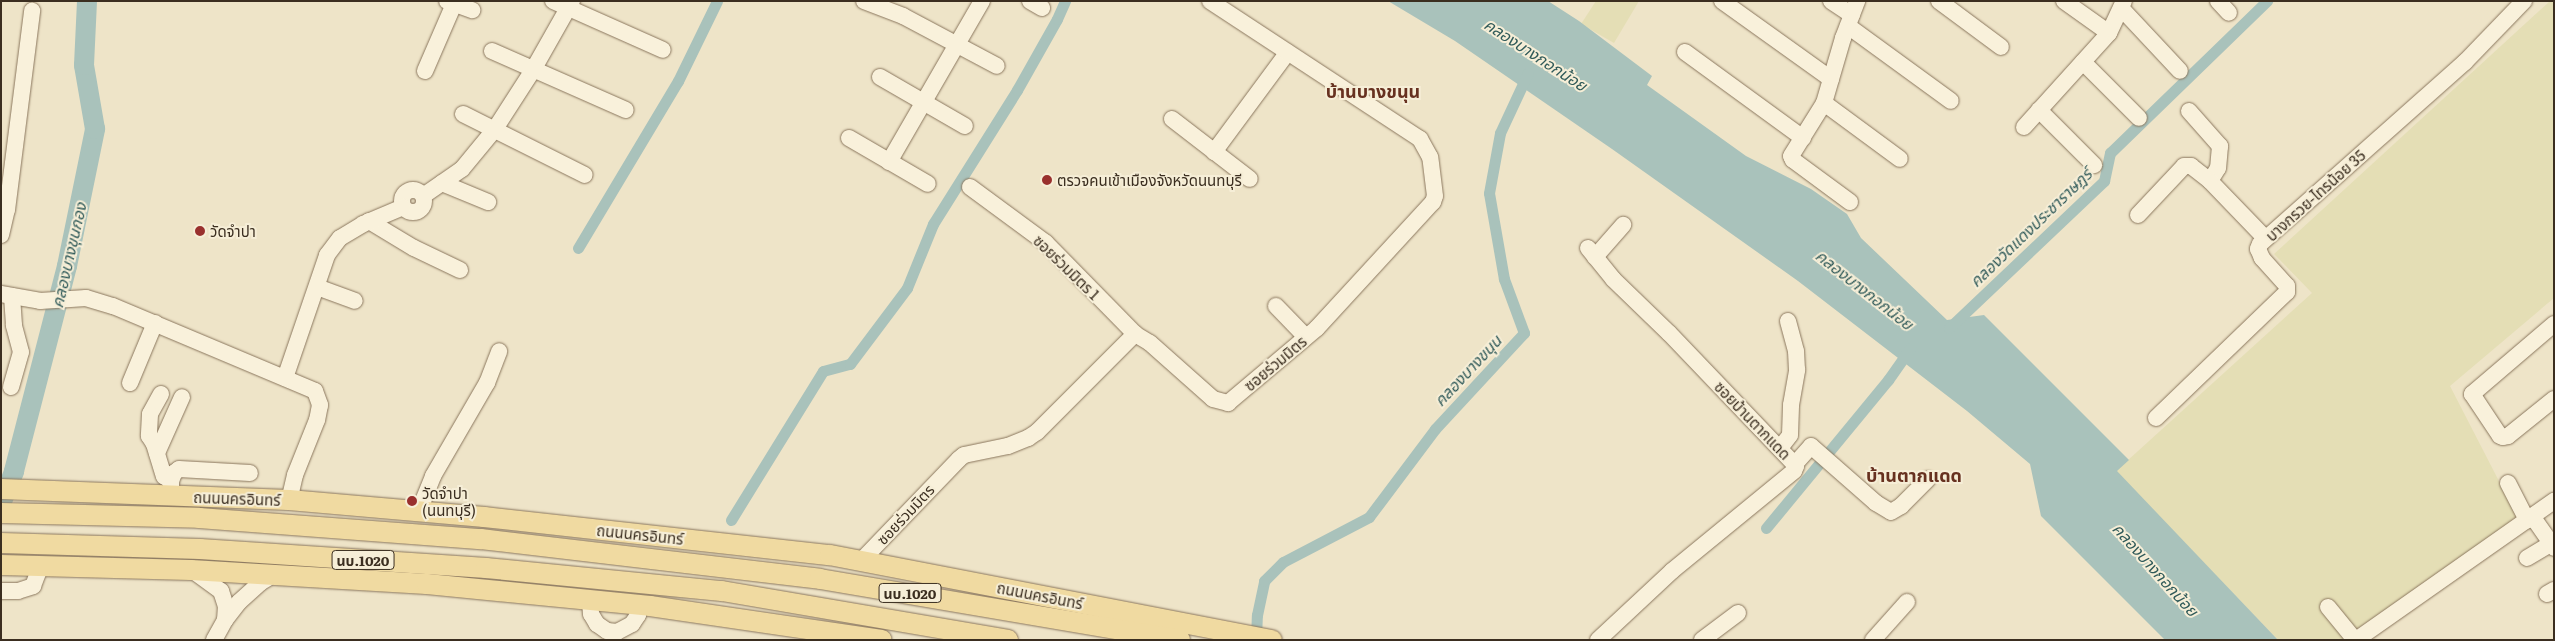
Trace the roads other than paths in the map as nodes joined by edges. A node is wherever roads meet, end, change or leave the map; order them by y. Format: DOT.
graph roads {
  1 [pos="553,1"];
  2 [pos="864,1"];
  3 [pos="982,1"];
  4 [pos="1210,1"];
  5 [pos="1722,1"];
  6 [pos="1831,1"];
  7 [pos="1939,1"];
  8 [pos="2064,1"];
  9 [pos="2524,1"];
  10 [pos="450,2"];
  11 [pos="570,5"];
  12 [pos="2123,5"];
  13 [pos="472,10"];
  14 [pos="32,11"];
  15 [pos="1852,14"];
  16 [pos="2109,34"];
  17 [pos="958,44"];
  18 [pos="2001,46"];
  19 [pos="663,50"];
  20 [pos="492,51"];
  21 [pos="1288,52"];
  22 [pos="1685,52"];
  23 [pos="2083,62"];
  24 [pos="997,66"];
  25 [pos="533,70"];
  26 [pos="425,71"];
  27 [pos="2180,71"];
  28 [pos="880,77"];
  29 [pos="1831,79"];
  30 [pos="1952,102"];
  31 [pos="924,103"];
  32 [pos="1824,103"];
  33 [pos="626,110"];
  34 [pos="2039,110"];
  35 [pos="2189,111"];
  36 [pos="462,114"];
  37 [pos="2139,118"];
  38 [pos="1172,119"];
  39 [pos="965,126"];
  40 [pos="2024,127"];
  41 [pos="495,129"];
  42 [pos="849,138"];
  43 [pos="1802,138"];
  44 [pos="1214,152"];
  45 [pos="1900,159"];
  46 [pos="889,162"];
  47 [pos="2094,165"];
  48 [pos="585,175"];
  49 [pos="1250,179"];
  50 [pos="2210,181"];
  51 [pos="442,183"];
  52 [pos="928,184"];
  53 [pos="970,187"];
  54 [pos="488,202"];
  55 [pos="1850,202"];
  56 [pos="2138,215"];
  57 [pos="369,221"];
  58 [pos="1623,225"];
  59 [pos="1,235"];
  60 [pos="2265,238"];
  61 [pos="460,270"];
  62 [pos="316,287"];
  63 [pos="7,295"];
  64 [pos="355,301"];
  65 [pos="1276,306"];
  66 [pos="1788,321"];
  67 [pos="155,323"];
  68 [pos="2554,324"];
  69 [pos="1136,334"];
  70 [pos="1306,337"];
  71 [pos="499,352"];
  72 [pos="285,378"];
  73 [pos="130,383"];
  74 [pos="11,387"];
  75 [pos="161,394"];
  76 [pos="182,397"];
  77 [pos="2554,399"];
  78 [pos="2156,418"];
  79 [pos="1780,448"];
  80 [pos="157,453"];
  81 [pos="1795,464"];
  82 [pos="250,473"];
  83 [pos="1928,479"];
  84 [pos="2508,483"];
  85 [pos="171,488"];
  86 [pos="1,489"];
  87 [pos="289,500"];
  88 [pos="2554,501"];
  89 [pos="419,512"];
  90 [pos="6,513"];
  91 [pos="484,517"];
  92 [pos="2529,518"];
  93 [pos="2,543"];
  94 [pos="2553,545"];
  95 [pos="639,556"];
  96 [pos="2527,558"];
  97 [pos="861,561"];
  98 [pos="1,564"];
  99 [pos="41,565"];
  100 [pos="191,570"];
  101 [pos="275,574"];
  102 [pos="1,591"];
  103 [pos="722,591"];
  104 [pos="590,600"];
  105 [pos="1907,602"];
  106 [pos="645,606"];
  107 [pos="2328,607"];
  108 [pos="1738,613"];
  109 [pos="225,620"];
  110 [pos="603,635"];
  111 [pos="1268,639"];
  112 [pos="214,640"];
  113 [pos="882,640"];
  114 [pos="1008,640"];
  115 [pos="1180,640"];
  116 [pos="1598,640"];
  117 [pos="1702,640"];
  118 [pos="1873,640"];
  119 [pos="2355,640"];
  1 -- 11 [label="street"];
  2 -- 17 [label="street"];
  3 -- 17 [label="street"];
  4 -- 21 [label="street, ซอยร่วมมิตร"];
  5 -- 29 [label="street"];
  6 -- 15 [label="street"];
  7 -- 18 [label="street"];
  8 -- 16 [label="street"];
  9 -- 60 [label="street, บางกรวย-ไทรน้อย 35"];
  10 -- 13 [label="street"];
  10 -- 26 [label="street"];
  11 -- 19 [label="street"];
  11 -- 25 [label="street"];
  12 -- 16 [label="street"];
  12 -- 27 [label="street"];
  14 -- 59 [label="street"];
  15 -- 29 [label="street"];
  15 -- 30 [label="street"];
  16 -- 23 [label="street"];
  17 -- 24 [label="street"];
  17 -- 31 [label="street"];
  20 -- 25 [label="street"];
  21 -- 44 [label="street"];
  21 -- 70 [label="street, ซอยร่วมมิตร"];
  22 -- 43 [label="street"];
  23 -- 34 [label="street"];
  23 -- 37 [label="street"];
  25 -- 33 [label="street"];
  25 -- 41 [label="street"];
  28 -- 31 [label="street"];
  29 -- 32 [label="street"];
  31 -- 39 [label="street"];
  31 -- 46 [label="street"];
  32 -- 43 [label="street"];
  32 -- 45 [label="street"];
  34 -- 40 [label="street"];
  34 -- 47 [label="street"];
  35 -- 50 [label="street"];
  36 -- 41 [label="street"];
  38 -- 44 [label="street"];
  41 -- 48 [label="street"];
  41 -- 51 [label="street"];
  42 -- 46 [label="street"];
  43 -- 55 [label="street"];
  44 -- 49 [label="street"];
  46 -- 52 [label="street"];
  50 -- 56 [label="street"];
  50 -- 60 [label="street"];
  51 -- 54 [label="street"];
  51 -- 57 [label="street"];
  53 -- 69 [label="street, ซอยร่วมมิตร 1"];
  57 -- 61 [label="street"];
  57 -- 62 [label="street"];
  58 -- 79 [label="street, ซอยบ้านตากแดด"];
  60 -- 78 [label="street, บางกรวย-ไทรน้อย 35"];
  62 -- 64 [label="street"];
  62 -- 72 [label="street"];
  63 -- 67 [label="street"];
  63 -- 74 [label="street"];
  65 -- 70 [label="street"];
  66 -- 79 [label="street"];
  67 -- 72 [label="street"];
  67 -- 73 [label="street"];
  68 -- 77 [label="street"];
  69 -- 70 [label="street, ซอยร่วมมิตร"];
  69 -- 97 [label="street, ซอยร่วมมิตร"];
  71 -- 89 [label="street"];
  72 -- 87 [label="street"];
  75 -- 80 [label="street"];
  76 -- 80 [label="street"];
  79 -- 81 [label="street, ซอยบ้านตากแดด"];
  80 -- 85 [label="street"];
  81 -- 83 [label="street"];
  81 -- 116 [label="street, ซอยบ้านตากแดด"];
  82 -- 85 [label="street"];
  84 -- 92 [label="street"];
  85 -- 86 [label="main road, ถนนนครอินทร์ / นบ.1020"];
  85 -- 87 [label="main road, ถนนนครอินทร์ / นบ.1020"];
  87 -- 89 [label="main road, ถนนนครอินทร์ / นบ.1020"];
  88 -- 92 [label="street"];
  89 -- 91 [label="main road, ถนนนครอินทร์ / นบ.1020"];
  90 -- 95 [label="main road, ถนนนครอินทร์ / นบ.1020"];
  91 -- 95 [label="main road"];
  91 -- 97 [label="main road, ถนนนครอินทร์ / นบ.1020"];
  92 -- 94 [label="street"];
  92 -- 119 [label="street"];
  93 -- 103 [label="main road, นบ.1020"];
  94 -- 96 [label="street"];
  95 -- 115 [label="main road, ถนนนครอินทร์ / นบ.1020"];
  97 -- 111 [label="main road, ถนนนครอินทร์ / นบ.1020"];
  98 -- 99 [label="main road, นบ.1020"];
  99 -- 100 [label="main road, นบ.1020"];
  99 -- 102 [label="street"];
  100 -- 101 [label="main road, นบ.1020"];
  100 -- 109 [label="street"];
  101 -- 104 [label="main road, นบ.1020"];
  101 -- 109 [label="street"];
  103 -- 106 [label="main road"];
  103 -- 114 [label="main road, นบ.1020"];
  104 -- 106 [label="main road, นบ.1020"];
  104 -- 110 [label="street"];
  105 -- 118 [label="street"];
  106 -- 110 [label="street"];
  106 -- 113 [label="main road, นบ.1020"];
  107 -- 119 [label="street"];
  108 -- 117 [label="street"];
  109 -- 112 [label="street"];
}
